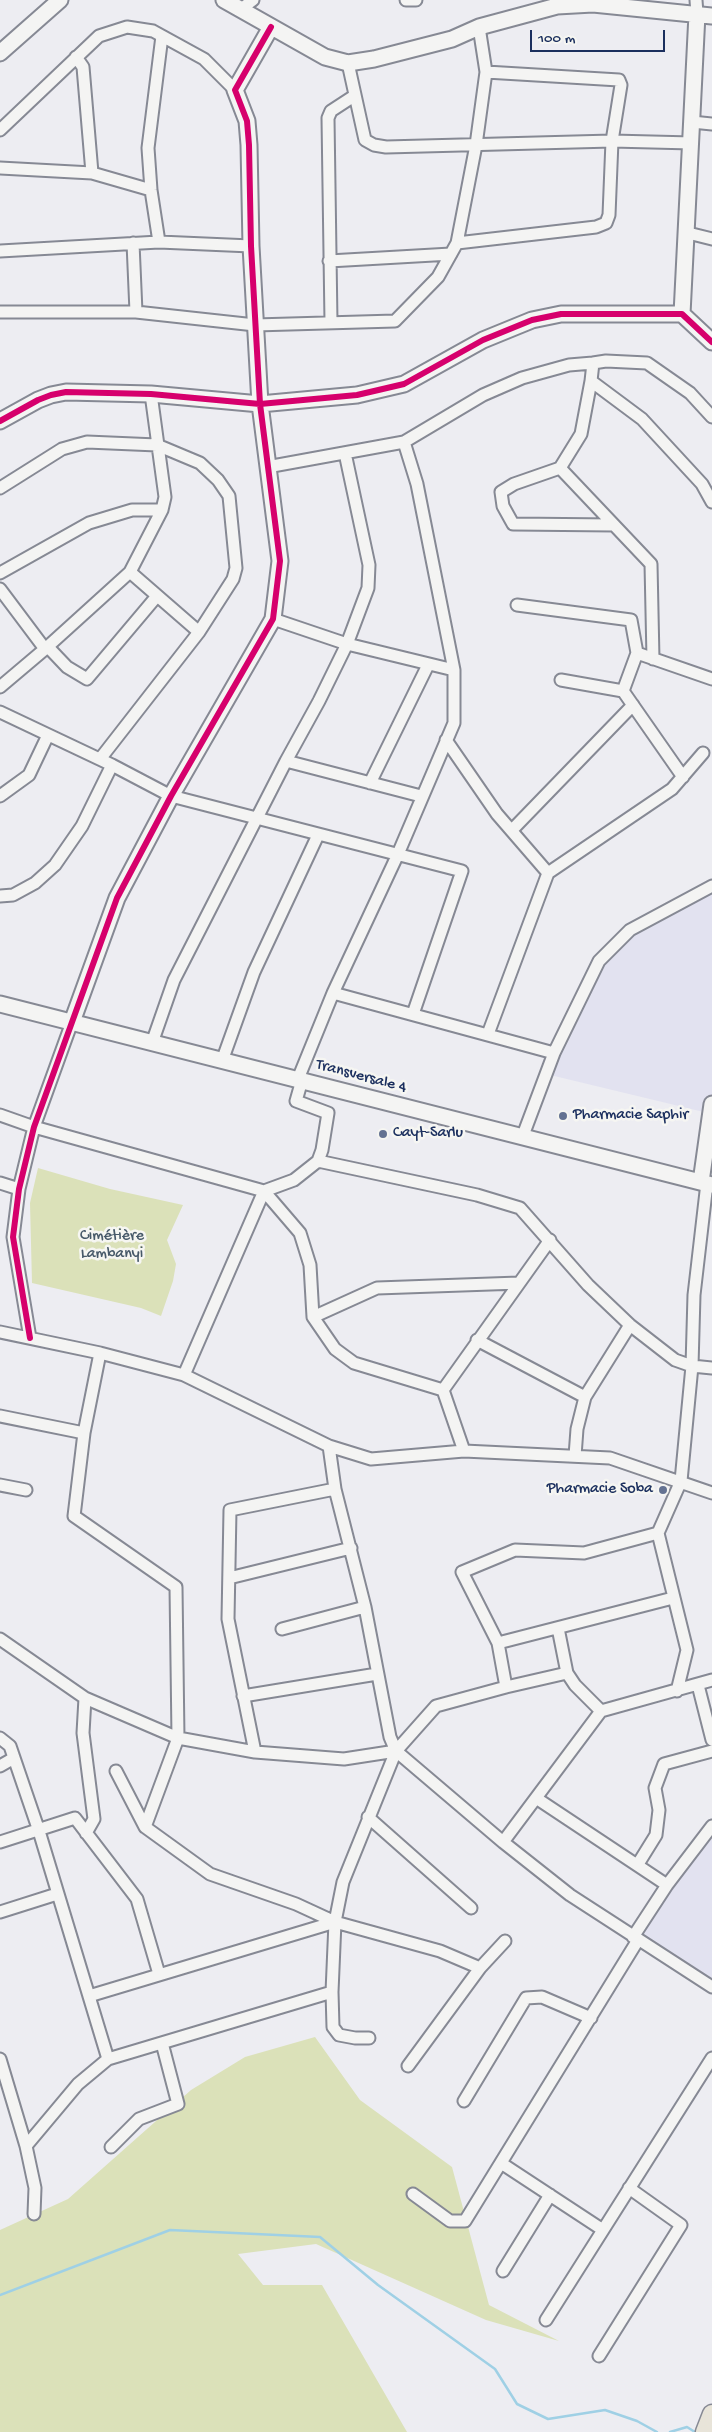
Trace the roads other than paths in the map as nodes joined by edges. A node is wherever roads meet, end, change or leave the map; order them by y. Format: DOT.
graph roads {
  1 [pos="60,0"];
  2 [pos="224,0"];
  3 [pos="253,0"];
  4 [pos="240,10"];
  5 [pos="702,10"];
  6 [pos="271,27"];
  7 [pos="479,27"];
  8 [pos="162,36"];
  9 [pos="0,53"];
  10 [pos="76,57"];
  11 [pos="348,63"];
  12 [pos="486,72"];
  13 [pos="235,90"];
  14 [pos="354,96"];
  15 [pos="692,122"];
  16 [pos="712,124"];
  17 [pos="0,130"];
  18 [pos="612,142"];
  19 [pos="692,143"];
  20 [pos="476,145"];
  21 [pos="0,168"];
  22 [pos="92,173"];
  23 [pos="151,190"];
  24 [pos="688,233"];
  25 [pos="712,240"];
  26 [pos="159,242"];
  27 [pos="133,243"];
  28 [pos="458,243"];
  29 [pos="251,246"];
  30 [pos="0,251"];
  31 [pos="451,254"];
  32 [pos="329,261"];
  33 [pos="0,312"];
  34 [pos="136,312"];
  35 [pos="682,314"];
  36 [pos="331,322"];
  37 [pos="255,325"];
  38 [pos="712,342"];
  39 [pos="593,363"];
  40 [pos="591,381"];
  41 [pos="151,394"];
  42 [pos="260,404"];
  43 [pos="712,417"];
  44 [pos="0,421"];
  45 [pos="404,442"];
  46 [pos="157,445"];
  47 [pos="346,453"];
  48 [pos="267,467"];
  49 [pos="560,468"];
  50 [pos="0,488"];
  51 [pos="712,502"];
  52 [pos="162,510"];
  53 [pos="614,525"];
  54 [pos="130,572"];
  55 [pos="0,573"];
  56 [pos="1,591"];
  57 [pos="157,596"];
  58 [pos="517,605"];
  59 [pos="274,619"];
  60 [pos="199,632"];
  61 [pos="347,644"];
  62 [pos="46,648"];
  63 [pos="637,653"];
  64 [pos="653,659"];
  65 [pos="428,665"];
  66 [pos="454,670"];
  67 [pos="712,679"];
  68 [pos="561,680"];
  69 [pos="0,687"];
  70 [pos="623,691"];
  71 [pos="633,705"];
  72 [pos="0,712"];
  73 [pos="48,735"];
  74 [pos="446,740"];
  75 [pos="703,753"];
  76 [pos="100,759"];
  77 [pos="286,761"];
  78 [pos="112,765"];
  79 [pos="683,777"];
  80 [pos="370,783"];
  81 [pos="0,796"];
  82 [pos="171,796"];
  83 [pos="421,796"];
  84 [pos="257,817"];
  85 [pos="512,830"];
  86 [pos="318,835"];
  87 [pos="398,854"];
  88 [pos="548,873"];
  89 [pos="712,886"];
  90 [pos="0,896"];
  91 [pos="333,993"];
  92 [pos="0,1004"];
  93 [pos="413,1014"];
  94 [pos="72,1022"];
  95 [pos="488,1034"];
  96 [pos="152,1043"];
  97 [pos="554,1053"];
  98 [pos="222,1061"];
  99 [pos="300,1079"];
  100 [pos="712,1104"];
  101 [pos="0,1115"];
  102 [pos="34,1127"];
  103 [pos="522,1138"];
  104 [pos="318,1160"];
  105 [pos="0,1183"];
  106 [pos="707,1183"];
  107 [pos="19,1190"];
  108 [pos="264,1191"];
  109 [pos="550,1240"];
  110 [pos="519,1283"];
  111 [pos="313,1317"];
  112 [pos="630,1325"];
  113 [pos="0,1332"];
  114 [pos="30,1338"];
  115 [pos="477,1340"];
  116 [pos="100,1353"];
  117 [pos="692,1366"];
  118 [pos="712,1368"];
  119 [pos="184,1375"];
  120 [pos="443,1390"];
  121 [pos="585,1397"];
  122 [pos="0,1416"];
  123 [pos="84,1433"];
  124 [pos="329,1446"];
  125 [pos="464,1451"];
  126 [pos="575,1456"];
  127 [pos="681,1481"];
  128 [pos="0,1485"];
  129 [pos="26,1490"];
  130 [pos="336,1490"];
  131 [pos="712,1493"];
  132 [pos="658,1533"];
  133 [pos="351,1548"];
  134 [pos="229,1578"];
  135 [pos="673,1598"];
  136 [pos="365,1607"];
  137 [pos="558,1628"];
  138 [pos="282,1629"];
  139 [pos="0,1639"];
  140 [pos="498,1643"];
  141 [pos="567,1673"];
  142 [pos="377,1674"];
  143 [pos="712,1680"];
  144 [pos="698,1685"];
  145 [pos="506,1687"];
  146 [pos="676,1691"];
  147 [pos="243,1696"];
  148 [pos="85,1698"];
  149 [pos="601,1711"];
  150 [pos="0,1738"];
  151 [pos="178,1738"];
  152 [pos="712,1740"];
  153 [pos="396,1751"];
  154 [pos="712,1751"];
  155 [pos="255,1752"];
  156 [pos="14,1758"];
  157 [pos="0,1766"];
  158 [pos="116,1771"];
  159 [pos="536,1798"];
  160 [pos="368,1817"];
  161 [pos="712,1826"];
  162 [pos="145,1827"];
  163 [pos="39,1831"];
  164 [pos="86,1833"];
  165 [pos="0,1842"];
  166 [pos="503,1842"];
  167 [pos="638,1864"];
  168 [pos="667,1885"];
  169 [pos="57,1894"];
  170 [pos="471,1908"];
  171 [pos="0,1912"];
  172 [pos="335,1922"];
  173 [pos="636,1938"];
  174 [pos="505,1941"];
  175 [pos="480,1968"];
  176 [pos="159,1974"];
  177 [pos="712,1988"];
  178 [pos="332,1992"];
  179 [pos="89,1996"];
  180 [pos="591,2018"];
  181 [pos="369,2038"];
  182 [pos="162,2043"];
  183 [pos="712,2058"];
  184 [pos="0,2059"];
  185 [pos="108,2059"];
  186 [pos="408,2066"];
  187 [pos="707,2077"];
  188 [pos="464,2101"];
  189 [pos="26,2146"];
  190 [pos="111,2147"];
  191 [pos="501,2163"];
  192 [pos="629,2188"];
  193 [pos="413,2194"];
  194 [pos="550,2195"];
  195 [pos="34,2214"];
  196 [pos="603,2230"];
  197 [pos="503,2271"];
  198 [pos="546,2320"];
  199 [pos="599,2356"];
  1 -- 9 [label="street"];
  2 -- 4 [label="street"];
  3 -- 4 [label="street"];
  4 -- 6 [label="street"];
  5 -- 7 [label="street"];
  5 -- 15 [label="street"];
  6 -- 11 [label="street"];
  6 -- 13 [label="street"];
  7 -- 11 [label="street"];
  7 -- 12 [label="street"];
  8 -- 10 [label="street"];
  8 -- 13 [label="street"];
  8 -- 23 [label="street"];
  10 -- 17 [label="street"];
  10 -- 22 [label="street"];
  11 -- 14 [label="street"];
  12 -- 18 [label="street"];
  12 -- 20 [label="street"];
  13 -- 29 [label="street"];
  14 -- 20 [label="street"];
  14 -- 32 [label="street"];
  15 -- 16 [label="street"];
  15 -- 19 [label="street"];
  18 -- 19 [label="street"];
  18 -- 20 [label="street"];
  18 -- 28 [label="street"];
  19 -- 24 [label="street"];
  20 -- 28 [label="street"];
  21 -- 22 [label="street"];
  22 -- 23 [label="street"];
  23 -- 26 [label="street"];
  24 -- 25 [label="street"];
  24 -- 35 [label="street"];
  26 -- 27 [label="street"];
  26 -- 29 [label="street"];
  27 -- 30 [label="street"];
  27 -- 34 [label="street"];
  28 -- 31 [label="street"];
  29 -- 37 [label="street"];
  31 -- 32 [label="street"];
  31 -- 36 [label="street"];
  32 -- 36 [label="street"];
  33 -- 34 [label="street"];
  34 -- 37 [label="street"];
  35 -- 38 [label="street"];
  35 -- 42 [label="street"];
  36 -- 37 [label="street"];
  37 -- 42 [label="street"];
  39 -- 40 [label="street"];
  39 -- 43 [label="street"];
  39 -- 45 [label="street"];
  40 -- 49 [label="street"];
  40 -- 51 [label="street"];
  41 -- 42 [label="street"];
  41 -- 44 [label="street"];
  41 -- 46 [label="street"];
  42 -- 48 [label="street"];
  45 -- 47 [label="street"];
  45 -- 66 [label="street"];
  46 -- 50 [label="street"];
  46 -- 52 [label="street"];
  46 -- 60 [label="street"];
  47 -- 48 [label="street"];
  47 -- 61 [label="street"];
  48 -- 59 [label="street"];
  49 -- 53 [label="street"];
  49 -- 53 [label="street"];
  52 -- 54 [label="street"];
  52 -- 55 [label="street"];
  53 -- 64 [label="street"];
  54 -- 57 [label="street"];
  54 -- 62 [label="street"];
  56 -- 62 [label="street"];
  57 -- 60 [label="street"];
  57 -- 62 [label="street"];
  58 -- 63 [label="street"];
  59 -- 61 [label="street"];
  59 -- 82 [label="street"];
  60 -- 76 [label="street"];
  61 -- 65 [label="street"];
  61 -- 77 [label="street"];
  62 -- 69 [label="street"];
  63 -- 64 [label="street"];
  63 -- 70 [label="street"];
  64 -- 67 [label="street"];
  65 -- 66 [label="street"];
  65 -- 80 [label="street"];
  66 -- 74 [label="street"];
  68 -- 70 [label="street"];
  70 -- 71 [label="street"];
  71 -- 79 [label="street"];
  71 -- 85 [label="street"];
  72 -- 73 [label="street"];
  73 -- 76 [label="street"];
  73 -- 81 [label="street"];
  74 -- 83 [label="street"];
  74 -- 85 [label="street"];
  75 -- 79 [label="street"];
  76 -- 78 [label="street"];
  77 -- 80 [label="street"];
  77 -- 84 [label="street"];
  78 -- 82 [label="street"];
  78 -- 90 [label="street"];
  79 -- 88 [label="street"];
  80 -- 83 [label="street"];
  82 -- 84 [label="street"];
  82 -- 94 [label="street"];
  83 -- 87 [label="street"];
  84 -- 86 [label="street"];
  84 -- 96 [label="street"];
  85 -- 88 [label="street"];
  86 -- 87 [label="street"];
  86 -- 98 [label="street"];
  87 -- 91 [label="street"];
  87 -- 93 [label="street"];
  88 -- 95 [label="street"];
  89 -- 97 [label="street"];
  91 -- 93 [label="street"];
  91 -- 99 [label="street"];
  92 -- 94 [label="street, Transversale 4"];
  93 -- 95 [label="street"];
  94 -- 96 [label="street, Transversale 4"];
  94 -- 102 [label="street"];
  95 -- 97 [label="street"];
  96 -- 98 [label="street, Transversale 4"];
  97 -- 103 [label="street"];
  98 -- 99 [label="street, Transversale 4"];
  99 -- 103 [label="street, Transversale 4"];
  99 -- 104 [label="street"];
  100 -- 106 [label="street"];
  101 -- 102 [label="street"];
  102 -- 107 [label="street"];
  102 -- 108 [label="street"];
  103 -- 106 [label="street, Transversale 4"];
  104 -- 108 [label="street"];
  104 -- 109 [label="street"];
  105 -- 107 [label="street"];
  106 -- 117 [label="street"];
  107 -- 114 [label="street"];
  108 -- 111 [label="street"];
  108 -- 119 [label="street"];
  109 -- 110 [label="street"];
  109 -- 112 [label="street"];
  110 -- 111 [label="street"];
  110 -- 115 [label="street"];
  111 -- 120 [label="street"];
  112 -- 117 [label="street"];
  112 -- 121 [label="street"];
  113 -- 114 [label="street"];
  114 -- 116 [label="street"];
  115 -- 120 [label="street"];
  115 -- 121 [label="street"];
  116 -- 119 [label="street"];
  116 -- 123 [label="street"];
  117 -- 118 [label="street"];
  117 -- 127 [label="street"];
  119 -- 124 [label="street"];
  120 -- 125 [label="street"];
  121 -- 126 [label="street"];
  122 -- 123 [label="street"];
  123 -- 151 [label="street"];
  124 -- 125 [label="street"];
  124 -- 130 [label="street"];
  125 -- 126 [label="street"];
  126 -- 127 [label="street"];
  127 -- 131 [label="street"];
  127 -- 132 [label="street"];
  128 -- 129 [label="street"];
  130 -- 133 [label="street"];
  130 -- 134 [label="street"];
  132 -- 135 [label="street"];
  132 -- 140 [label="street"];
  133 -- 134 [label="street"];
  133 -- 136 [label="street"];
  134 -- 147 [label="street"];
  135 -- 137 [label="street"];
  135 -- 146 [label="street"];
  136 -- 138 [label="street"];
  136 -- 142 [label="street"];
  137 -- 140 [label="street"];
  137 -- 141 [label="street"];
  139 -- 148 [label="street"];
  140 -- 145 [label="street"];
  141 -- 145 [label="street"];
  141 -- 149 [label="street"];
  142 -- 147 [label="street"];
  142 -- 153 [label="street"];
  143 -- 144 [label="street"];
  144 -- 146 [label="street"];
  144 -- 152 [label="street"];
  145 -- 153 [label="street"];
  146 -- 149 [label="street"];
  147 -- 155 [label="street"];
  148 -- 151 [label="street"];
  148 -- 164 [label="street"];
  149 -- 159 [label="street"];
  150 -- 156 [label="street"];
  151 -- 155 [label="street"];
  151 -- 162 [label="street"];
  153 -- 155 [label="street"];
  153 -- 160 [label="street"];
  153 -- 166 [label="street"];
  154 -- 167 [label="street"];
  156 -- 157 [label="street"];
  156 -- 163 [label="street"];
  158 -- 162 [label="street"];
  159 -- 166 [label="street"];
  159 -- 167 [label="street"];
  160 -- 170 [label="street"];
  160 -- 172 [label="street"];
  161 -- 168 [label="street"];
  162 -- 172 [label="street"];
  163 -- 164 [label="street"];
  163 -- 165 [label="street"];
  163 -- 169 [label="street"];
  164 -- 176 [label="street"];
  166 -- 173 [label="street"];
  167 -- 168 [label="street"];
  168 -- 173 [label="street"];
  169 -- 171 [label="street"];
  169 -- 179 [label="street"];
  172 -- 175 [label="street"];
  172 -- 176 [label="street"];
  172 -- 178 [label="street"];
  173 -- 177 [label="street"];
  173 -- 180 [label="street"];
  174 -- 175 [label="street"];
  175 -- 186 [label="street"];
  176 -- 179 [label="street"];
  178 -- 181 [label="street"];
  178 -- 182 [label="street"];
  179 -- 185 [label="street"];
  180 -- 188 [label="street"];
  180 -- 191 [label="street"];
  182 -- 185 [label="street"];
  182 -- 190 [label="street"];
  183 -- 187 [label="street"];
  184 -- 189 [label="street"];
  185 -- 189 [label="street"];
  187 -- 192 [label="street"];
  189 -- 195 [label="street"];
  191 -- 193 [label="street"];
  191 -- 194 [label="street"];
  192 -- 196 [label="street"];
  192 -- 199 [label="street"];
  194 -- 196 [label="street"];
  194 -- 197 [label="street"];
  196 -- 198 [label="street"];
}
